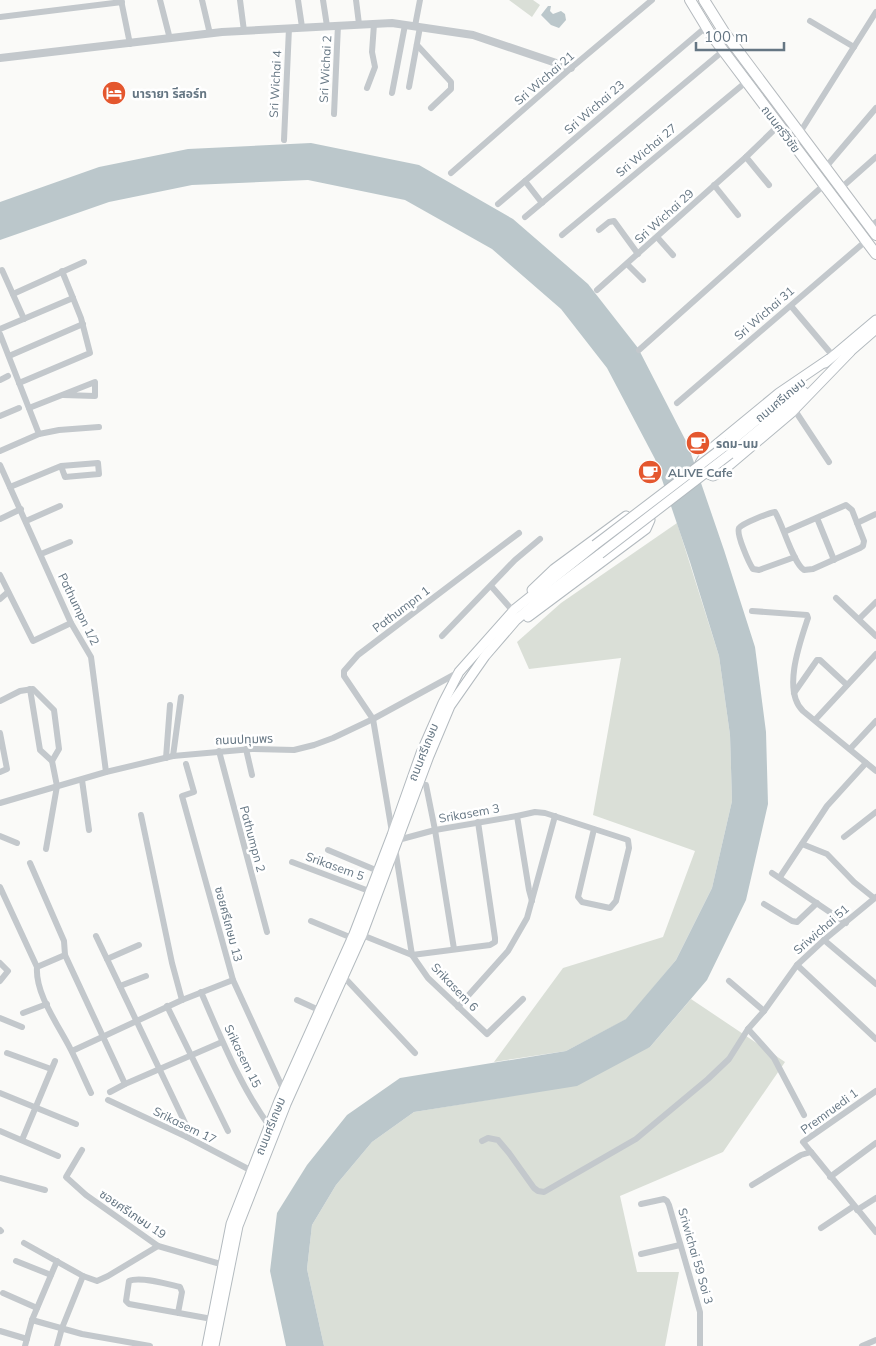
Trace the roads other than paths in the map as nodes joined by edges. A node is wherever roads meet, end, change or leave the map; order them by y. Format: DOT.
graph roads {
  1 [pos="160,0"];
  2 [pos="202,0"];
  3 [pos="240,0"];
  4 [pos="298,0"];
  5 [pos="323,0"];
  6 [pos="356,0"];
  7 [pos="420,0"];
  8 [pos="652,0"];
  9 [pos="690,0"];
  10 [pos="704,0"];
  11 [pos="121,1"];
  12 [pos="876,12"];
  13 [pos="0,17"];
  14 [pos="810,21"];
  15 [pos="359,24"];
  16 [pos="374,24"];
  17 [pos="338,25"];
  18 [pos="405,25"];
  19 [pos="328,26"];
  20 [pos="418,26"];
  21 [pos="302,27"];
  22 [pos="706,27"];
  23 [pos="289,28"];
  24 [pos="244,31"];
  25 [pos="210,34"];
  26 [pos="170,39"];
  27 [pos="130,44"];
  28 [pos="416,45"];
  29 [pos="854,47"];
  30 [pos="723,51"];
  31 [pos="0,58"];
  32 [pos="571,68"];
  33 [pos="746,82"];
  34 [pos="409,87"];
  35 [pos="367,88"];
  36 [pos="392,93"];
  37 [pos="431,108"];
  38 [pos="876,108"];
  39 [pos="334,114"];
  40 [pos="778,126"];
  41 [pos="799,134"];
  42 [pos="284,140"];
  43 [pos="746,157"];
  44 [pos="876,157"];
  45 [pos="825,168"];
  46 [pos="451,173"];
  47 [pos="834,178"];
  48 [pos="525,181"];
  49 [pos="714,185"];
  50 [pos="769,185"];
  51 [pos="824,185"];
  52 [pos="841,188"];
  53 [pos="542,202"];
  54 [pos="498,204"];
  55 [pos="738,215"];
  56 [pos="525,217"];
  57 [pos="874,228"];
  58 [pos="599,230"];
  59 [pos="562,235"];
  60 [pos="657,237"];
  61 [pos="867,240"];
  62 [pos="638,254"];
  63 [pos="876,254"];
  64 [pos="672,255"];
  65 [pos="84,262"];
  66 [pos="627,264"];
  67 [pos="2,270"];
  68 [pos="62,271"];
  69 [pos="643,280"];
  70 [pos="597,290"];
  71 [pos="13,294"];
  72 [pos="73,298"];
  73 [pos="791,306"];
  74 [pos="24,319"];
  75 [pos="876,319"];
  76 [pos="83,324"];
  77 [pos="0,329"];
  78 [pos="873,330"];
  79 [pos="0,334"];
  80 [pos="639,350"];
  81 [pos="850,352"];
  82 [pos="10,356"];
  83 [pos="831,358"];
  84 [pos="8,376"];
  85 [pos="0,380"];
  86 [pos="19,383"];
  87 [pos="63,395"];
  88 [pos="677,403"];
  89 [pos="19,408"];
  90 [pos="29,408"];
  91 [pos="794,409"];
  92 [pos="0,416"];
  93 [pos="99,427"];
  94 [pos="39,434"];
  95 [pos="0,451"];
  96 [pos="829,462"];
  97 [pos="61,466"];
  98 [pos="0,467"];
  99 [pos="10,486"];
  100 [pos="60,506"];
  101 [pos="21,509"];
  102 [pos="876,514"];
  103 [pos="817,518"];
  104 [pos="0,519"];
  105 [pos="26,521"];
  106 [pos="857,523"];
  107 [pos="784,532"];
  108 [pos="518,533"];
  109 [pos="540,539"];
  110 [pos="70,542"];
  111 [pos="597,550"];
  112 [pos="41,554"];
  113 [pos="795,557"];
  114 [pos="834,560"];
  115 [pos="0,575"];
  116 [pos="491,586"];
  117 [pos="8,592"];
  118 [pos="836,598"];
  119 [pos="0,599"];
  120 [pos="876,602"];
  121 [pos="514,610"];
  122 [pos="752,611"];
  123 [pos="859,620"];
  124 [pos="71,623"];
  125 [pos="442,636"];
  126 [pos="876,636"];
  127 [pos="876,654"];
  128 [pos="484,656"];
  129 [pos="459,672"];
  130 [pos="847,685"];
  131 [pos="30,689"];
  132 [pos="794,693"];
  133 [pos="181,697"];
  134 [pos="0,701"];
  135 [pos="170,705"];
  136 [pos="373,719"];
  137 [pos="815,720"];
  138 [pos="876,721"];
  139 [pos="0,733"];
  140 [pos="246,749"];
  141 [pos="850,749"];
  142 [pos="219,751"];
  143 [pos="169,757"];
  144 [pos="52,762"];
  145 [pos="866,763"];
  146 [pos="186,764"];
  147 [pos="876,771"];
  148 [pos="0,772"];
  149 [pos="106,772"];
  150 [pos="252,776"];
  151 [pos="82,780"];
  152 [pos="426,785"];
  153 [pos="57,786"];
  154 [pos="0,803"];
  155 [pos="876,812"];
  156 [pos="141,815"];
  157 [pos="517,816"];
  158 [pos="555,816"];
  159 [pos="478,822"];
  160 [pos="594,829"];
  161 [pos="89,830"];
  162 [pos="435,830"];
  163 [pos="0,836"];
  164 [pos="844,837"];
  165 [pos="395,841"];
  166 [pos="17,843"];
  167 [pos="802,844"];
  168 [pos="46,849"];
  169 [pos="328,850"];
  170 [pos="292,862"];
  171 [pos="30,864"];
  172 [pos="378,871"];
  173 [pos="772,872"];
  174 [pos="780,877"];
  175 [pos="0,887"];
  176 [pos="369,891"];
  177 [pos="875,897"];
  178 [pos="532,901"];
  179 [pos="817,902"];
  180 [pos="764,904"];
  181 [pos="311,921"];
  182 [pos="846,923"];
  183 [pos="267,932"];
  184 [pos="96,936"];
  185 [pos="357,936"];
  186 [pos="824,940"];
  187 [pos="139,945"];
  188 [pos="454,949"];
  189 [pos="65,955"];
  190 [pos="412,955"];
  191 [pos="107,959"];
  192 [pos="0,963"];
  193 [pos="797,965"];
  194 [pos="37,967"];
  195 [pos="146,976"];
  196 [pos="344,977"];
  197 [pos="233,980"];
  198 [pos="729,980"];
  199 [pos="0,981"];
  200 [pos="876,984"];
  201 [pos="120,986"];
  202 [pos="201,992"];
  203 [pos="523,999"];
  204 [pos="182,1000"];
  205 [pos="297,1000"];
  206 [pos="47,1004"];
  207 [pos="168,1006"];
  208 [pos="458,1007"];
  209 [pos="321,1011"];
  210 [pos="764,1011"];
  211 [pos="23,1013"];
  212 [pos="0,1018"];
  213 [pos="136,1021"];
  214 [pos="22,1027"];
  215 [pos="748,1029"];
  216 [pos="103,1036"];
  217 [pos="876,1038"];
  218 [pos="222,1042"];
  219 [pos="72,1051"];
  220 [pos="7,1053"];
  221 [pos="415,1053"];
  222 [pos="192,1055"];
  223 [pos="55,1061"];
  224 [pos="51,1069"];
  225 [pos="160,1070"];
  226 [pos="125,1084"];
  227 [pos="284,1091"];
  228 [pos="876,1091"];
  229 [pos="110,1092"];
  230 [pos="0,1093"];
  231 [pos="91,1093"];
  232 [pos="108,1100"];
  233 [pos="35,1107"];
  234 [pos="804,1114"];
  235 [pos="76,1124"];
  236 [pos="270,1127"];
  237 [pos="0,1131"];
  238 [pos="228,1131"];
  239 [pos="187,1137"];
  240 [pos="22,1140"];
  241 [pos="482,1141"];
  242 [pos="876,1143"];
  243 [pos="82,1150"];
  244 [pos="811,1152"];
  245 [pos="58,1156"];
  246 [pos="252,1171"];
  247 [pos="830,1176"];
  248 [pos="0,1178"];
  249 [pos="752,1185"];
  250 [pos="44,1190"];
  251 [pos="876,1198"];
  252 [pos="641,1204"];
  253 [pos="856,1208"];
  254 [pos="821,1228"];
  255 [pos="876,1232"];
  256 [pos="233,1235"];
  257 [pos="24,1243"];
  258 [pos="680,1245"];
  259 [pos="158,1246"];
  260 [pos="641,1254"];
  261 [pos="57,1260"];
  262 [pos="16,1261"];
  263 [pos="224,1265"];
  264 [pos="51,1275"];
  265 [pos="84,1276"];
  266 [pos="3,1293"];
  267 [pos="37,1308"];
  268 [pos="178,1313"];
  269 [pos="212,1319"];
  270 [pos="32,1320"];
  271 [pos="62,1328"];
  272 [pos="0,1331"];
  273 [pos="876,1340"];
  274 [pos="26,1343"];
  275 [pos="57,1346"];
  276 [pos="150,1346"];
  277 [pos="207,1346"];
  278 [pos="214,1346"];
  279 [pos="700,1346"];
  280 [pos="862,1346"];
  1 -- 26 [label="street"];
  2 -- 25 [label="street"];
  3 -- 24 [label="street"];
  4 -- 21 [label="street"];
  5 -- 19 [label="street"];
  6 -- 15 [label="street"];
  7 -- 20 [label="street"];
  8 -- 32 [label="street, Sri Wichai 21"];
  9 -- 22 [label="main road, ถนนศรีวิชัย"];
  10 -- 41 [label="main road, ถนนศรีวิชัย"];
  11 -- 13 [label="street"];
  11 -- 27 [label="street"];
  12 -- 29 [label="street"];
  14 -- 29 [label="street"];
  15 -- 16 [label="street"];
  15 -- 17 [label="street"];
  16 -- 18 [label="street"];
  16 -- 35 [label="street"];
  17 -- 19 [label="street"];
  17 -- 39 [label="street, Sri Wichai 2"];
  18 -- 20 [label="street"];
  18 -- 36 [label="street"];
  19 -- 21 [label="street"];
  20 -- 28 [label="street"];
  20 -- 32 [label="street"];
  21 -- 23 [label="street"];
  22 -- 30 [label="main road, ถนนศรีวิชัย"];
  22 -- 48 [label="street, Sri Wichai 23"];
  23 -- 24 [label="street"];
  23 -- 42 [label="street, Sri Wichai 4"];
  24 -- 25 [label="street"];
  25 -- 26 [label="street"];
  26 -- 27 [label="street"];
  27 -- 31 [label="street"];
  28 -- 34 [label="street"];
  28 -- 37 [label="street"];
  29 -- 41 [label="street"];
  30 -- 33 [label="main road, ถนนศรีวิชัย"];
  30 -- 53 [label="street"];
  32 -- 46 [label="street, Sri Wichai 21"];
  33 -- 40 [label="main road, ถนนศรีวิชัย"];
  33 -- 59 [label="street, Sri Wichai 27"];
  38 -- 45 [label="street"];
  40 -- 43 [label="street, Sri Wichai 29"];
  40 -- 51 [label="main road, ถนนศรีวิชัย"];
  41 -- 45 [label="main road, ถนนศรีวิชัย"];
  43 -- 49 [label="street, Sri Wichai 29"];
  43 -- 50 [label="street"];
  44 -- 52 [label="street"];
  45 -- 47 [label="main road, ถนนศรีวิชัย"];
  47 -- 51 [label="main road"];
  47 -- 52 [label="main road, ถนนศรีวิชัย"];
  48 -- 53 [label="street"];
  48 -- 54 [label="street, Sri Wichai 23"];
  49 -- 55 [label="street"];
  49 -- 60 [label="street, Sri Wichai 29"];
  51 -- 61 [label="main road, ถนนศรีวิชัย"];
  51 -- 80 [label="street"];
  52 -- 57 [label="main road, ถนนศรีวิชัย"];
  53 -- 56 [label="street"];
  58 -- 62 [label="street"];
  60 -- 62 [label="street, Sri Wichai 29"];
  60 -- 64 [label="street"];
  61 -- 63 [label="main road, ถนนศรีวิชัย"];
  61 -- 73 [label="street, Sri Wichai 31"];
  62 -- 66 [label="street, Sri Wichai 29"];
  65 -- 68 [label="street"];
  66 -- 69 [label="street"];
  66 -- 70 [label="street, Sri Wichai 29"];
  67 -- 71 [label="street"];
  68 -- 71 [label="street"];
  68 -- 72 [label="street"];
  71 -- 74 [label="street"];
  72 -- 74 [label="street"];
  72 -- 76 [label="street"];
  73 -- 83 [label="street"];
  73 -- 88 [label="street, Sri Wichai 31"];
  74 -- 77 [label="street"];
  75 -- 78 [label="main road"];
  76 -- 82 [label="street"];
  76 -- 86 [label="street"];
  78 -- 81 [label="main road, ถนนศรีเกษม"];
  78 -- 83 [label="main road, ถนนศรีเกษม"];
  79 -- 82 [label="street"];
  81 -- 91 [label="main road"];
  81 -- 111 [label="main road, ถนนศรีเกษม, bridge"];
  82 -- 86 [label="street"];
  83 -- 91 [label="main road"];
  83 -- 111 [label="main road, ถนนศรีเกษม, bridge"];
  84 -- 85 [label="street"];
  86 -- 90 [label="street"];
  87 -- 87 [label="street"];
  87 -- 90 [label="street"];
  89 -- 92 [label="street"];
  90 -- 94 [label="street"];
  91 -- 96 [label="street"];
  93 -- 94 [label="street"];
  94 -- 95 [label="street"];
  97 -- 97 [label="street"];
  97 -- 99 [label="street"];
  98 -- 99 [label="street, Pathumpn 1/2"];
  99 -- 101 [label="street, Pathumpn 1/2"];
  100 -- 105 [label="street"];
  101 -- 104 [label="street"];
  101 -- 105 [label="street, Pathumpn 1/2"];
  102 -- 106 [label="street"];
  103 -- 106 [label="street"];
  103 -- 107 [label="street"];
  103 -- 114 [label="street"];
  105 -- 112 [label="street, Pathumpn 1/2"];
  106 -- 114 [label="street"];
  107 -- 113 [label="street"];
  107 -- 113 [label="street"];
  108 -- 136 [label="street, Pathumpn 1"];
  109 -- 116 [label="street"];
  110 -- 112 [label="street"];
  111 -- 121 [label="main road, ถนนศรีเกษม"];
  111 -- 128 [label="main road, ถนนศรีเกษม"];
  112 -- 124 [label="street, Pathumpn 1/2"];
  113 -- 114 [label="street"];
  115 -- 117 [label="street"];
  116 -- 121 [label="street"];
  116 -- 125 [label="street"];
  117 -- 119 [label="street"];
  117 -- 124 [label="street"];
  118 -- 123 [label="street"];
  120 -- 123 [label="street"];
  121 -- 128 [label="main road"];
  121 -- 129 [label="main road, ถนนศรีเกษม"];
  122 -- 132 [label="street"];
  123 -- 126 [label="street"];
  124 -- 149 [label="street, Pathumpn 1/2"];
  127 -- 130 [label="street"];
  128 -- 165 [label="main road, ถนนศรีเกษม"];
  129 -- 136 [label="street, ถนนปทุมพร"];
  129 -- 165 [label="main road, ถนนศรีเกษม"];
  130 -- 132 [label="street"];
  130 -- 137 [label="street"];
  131 -- 134 [label="street"];
  131 -- 144 [label="street"];
  131 -- 144 [label="street"];
  132 -- 137 [label="street"];
  133 -- 143 [label="street"];
  135 -- 143 [label="street"];
  136 -- 140 [label="street, ถนนปทุมพร"];
  136 -- 165 [label="street"];
  137 -- 141 [label="street"];
  138 -- 141 [label="street"];
  139 -- 148 [label="street"];
  140 -- 142 [label="street, ถนนปทุมพร"];
  140 -- 150 [label="street"];
  141 -- 145 [label="street"];
  142 -- 143 [label="street, ถนนปทุมพร"];
  142 -- 183 [label="street, Pathumpn 2"];
  143 -- 149 [label="street, ถนนปทุมพร"];
  144 -- 153 [label="street"];
  145 -- 147 [label="street"];
  145 -- 167 [label="street"];
  146 -- 197 [label="street, ซอยศรีเกษม 13"];
  149 -- 151 [label="street, ถนนปทุมพร"];
  151 -- 153 [label="street, ถนนปทุมพร"];
  151 -- 161 [label="street"];
  152 -- 162 [label="street"];
  153 -- 154 [label="street, ถนนปทุมพร"];
  153 -- 168 [label="street"];
  155 -- 164 [label="street"];
  156 -- 204 [label="street"];
  157 -- 158 [label="street"];
  157 -- 159 [label="street, Srikasem 3"];
  157 -- 178 [label="street, Srikasem 3"];
  158 -- 160 [label="street"];
  158 -- 178 [label="street"];
  159 -- 162 [label="street, Srikasem 3"];
  159 -- 188 [label="street"];
  160 -- 160 [label="street"];
  162 -- 165 [label="street, Srikasem 3"];
  162 -- 188 [label="street"];
  163 -- 166 [label="street"];
  165 -- 172 [label="main road, ถนนศรีเกษม"];
  165 -- 185 [label="main road, ถนนศรีเกษม"];
  165 -- 190 [label="street"];
  167 -- 174 [label="street"];
  167 -- 177 [label="street"];
  169 -- 172 [label="street"];
  170 -- 176 [label="street, Srikasem 5"];
  171 -- 189 [label="street"];
  172 -- 176 [label="main road, ถนนศรีเกษม"];
  173 -- 174 [label="street"];
  174 -- 179 [label="street"];
  175 -- 194 [label="street"];
  176 -- 185 [label="main road, ถนนศรีเกษม"];
  177 -- 182 [label="street, Sriwichai 51"];
  178 -- 208 [label="street"];
  179 -- 180 [label="street"];
  179 -- 182 [label="street"];
  181 -- 185 [label="street"];
  182 -- 186 [label="street, Sriwichai 51"];
  184 -- 191 [label="street"];
  185 -- 190 [label="street"];
  185 -- 196 [label="main road, ถนนศรีเกษม"];
  185 -- 209 [label="main road, ถนนศรีเกษม"];
  186 -- 193 [label="street, Sriwichai 51"];
  186 -- 200 [label="street"];
  187 -- 191 [label="street"];
  188 -- 190 [label="street"];
  189 -- 194 [label="street"];
  189 -- 216 [label="street"];
  190 -- 208 [label="street, Srikasem 6"];
  191 -- 201 [label="street"];
  192 -- 199 [label="street"];
  193 -- 210 [label="street, Sriwichai 51"];
  193 -- 217 [label="street"];
  194 -- 206 [label="street"];
  195 -- 201 [label="street"];
  196 -- 221 [label="street"];
  196 -- 256 [label="main road, ถนนศรีเกษม"];
  197 -- 202 [label="street"];
  197 -- 227 [label="street, ซอยศรีเกษม 13"];
  198 -- 210 [label="street"];
  201 -- 213 [label="street"];
  202 -- 204 [label="street"];
  202 -- 218 [label="street, Srikasem 15"];
  203 -- 208 [label="street, Srikasem 6"];
  204 -- 207 [label="street"];
  205 -- 209 [label="street"];
  206 -- 211 [label="street"];
  206 -- 219 [label="street"];
  207 -- 213 [label="street"];
  207 -- 222 [label="street"];
  209 -- 227 [label="main road, ถนนศรีเกษม"];
  210 -- 215 [label="street, Sriwichai 51"];
  212 -- 214 [label="street"];
  213 -- 216 [label="street"];
  213 -- 225 [label="street"];
  215 -- 234 [label="street"];
  215 -- 241 [label="street, Sriwichai 51"];
  216 -- 219 [label="street"];
  216 -- 226 [label="street"];
  218 -- 222 [label="street"];
  218 -- 236 [label="street, Srikasem 15"];
  219 -- 231 [label="street"];
  220 -- 224 [label="street"];
  222 -- 225 [label="street"];
  222 -- 238 [label="street"];
  223 -- 224 [label="street"];
  224 -- 233 [label="street"];
  225 -- 226 [label="street"];
  225 -- 239 [label="street"];
  226 -- 229 [label="street"];
  227 -- 236 [label="main road, ถนนศรีเกษม"];
  228 -- 244 [label="street, Premruedi 1"];
  230 -- 233 [label="street"];
  232 -- 239 [label="street, Srikasem 17"];
  233 -- 235 [label="street"];
  233 -- 240 [label="street"];
  236 -- 246 [label="main road, ถนนศรีเกษม"];
  237 -- 240 [label="street"];
  239 -- 246 [label="street, Srikasem 17"];
  240 -- 245 [label="street"];
  242 -- 247 [label="street"];
  243 -- 259 [label="street, ซอยศรีเกษม 19"];
  244 -- 247 [label="street"];
  244 -- 249 [label="street"];
  246 -- 256 [label="main road, ถนนศรีเกษม"];
  247 -- 253 [label="street"];
  248 -- 250 [label="street"];
  251 -- 253 [label="street"];
  252 -- 258 [label="street, Sriwichai 59 Soi 3"];
  253 -- 254 [label="street"];
  253 -- 255 [label="street"];
  256 -- 263 [label="main road, ถนนศรีเกษม"];
  256 -- 278 [label="main road, ถนนศรีเกษม"];
  257 -- 261 [label="street"];
  258 -- 260 [label="street"];
  258 -- 279 [label="street, Sriwichai 59 Soi 3"];
  259 -- 263 [label="street, ซอยศรีเกษม 19"];
  259 -- 265 [label="street"];
  261 -- 264 [label="street"];
  261 -- 265 [label="street"];
  262 -- 264 [label="street"];
  263 -- 269 [label="main road, ถนนศรีเกษม"];
  264 -- 267 [label="street"];
  265 -- 271 [label="street"];
  266 -- 267 [label="street"];
  267 -- 270 [label="street"];
  268 -- 268 [label="street"];
  268 -- 269 [label="street"];
  269 -- 277 [label="main road, ถนนศรีเกษม"];
  270 -- 271 [label="street"];
  270 -- 274 [label="street"];
  271 -- 275 [label="street"];
  271 -- 276 [label="street"];
  272 -- 274 [label="street"];
  273 -- 280 [label="street"];
}
